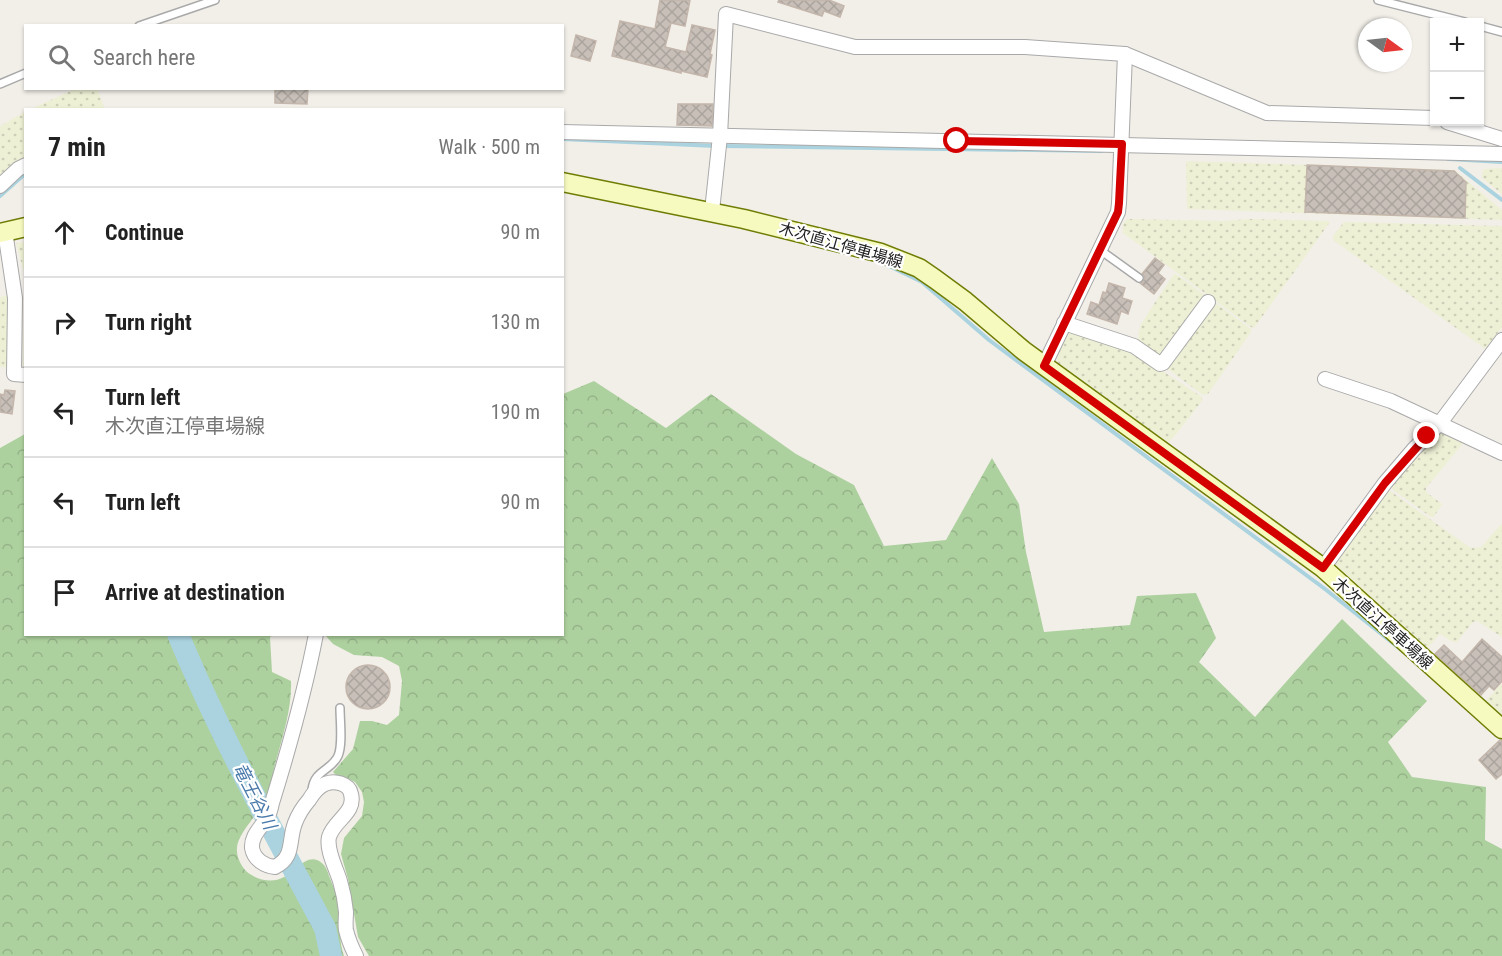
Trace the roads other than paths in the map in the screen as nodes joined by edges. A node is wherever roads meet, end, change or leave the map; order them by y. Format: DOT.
graph roads {
  1 [pos="216,0"];
  2 [pos="1378,0"];
  3 [pos="1449,18"];
  4 [pos="145,24"];
  5 [pos="1484,27"];
  6 [pos="1502,32"];
  7 [pos="1125,54"];
  8 [pos="24,74"];
  9 [pos="0,84"];
  10 [pos="1430,118"];
  11 [pos="1460,126"];
  12 [pos="564,132"];
  13 [pos="720,136"];
  14 [pos="1502,139"];
  15 [pos="1122,144"];
  16 [pos="1502,154"];
  17 [pos="24,166"];
  18 [pos="564,182"];
  19 [pos="0,186"];
  20 [pos="712,211"];
  21 [pos="24,227"];
  22 [pos="3,232"];
  23 [pos="1099,249"];
  24 [pos="1139,278"];
  25 [pos="1208,302"];
  26 [pos="1064,323"];
  27 [pos="1502,340"];
  28 [pos="1044,366"];
  29 [pos="24,375"];
  30 [pos="1324,379"];
  31 [pos="1440,423"];
  32 [pos="1502,453"];
  33 [pos="1323,568"];
  34 [pos="316,636"];
  35 [pos="340,708"];
  36 [pos="1502,729"];
  37 [pos="312,795"];
  38 [pos="356,956"];
  1 -- 4 [label="lane"];
  2 -- 3 [label="lane"];
  5 -- 6 [label="lane"];
  7 -- 10 [label="street"];
  7 -- 13 [label="street"];
  7 -- 15 [label="street"];
  8 -- 9 [label="lane"];
  11 -- 14 [label="street"];
  12 -- 13 [label="street"];
  13 -- 15 [label="street"];
  13 -- 20 [label="street"];
  15 -- 16 [label="street"];
  15 -- 23 [label="street"];
  17 -- 19 [label="street"];
  18 -- 20 [label="main road, 木次直江停車場線"];
  20 -- 28 [label="main road, 木次直江停車場線"];
  21 -- 22 [label="main road"];
  22 -- 29 [label="street"];
  23 -- 24 [label="lane"];
  23 -- 26 [label="street"];
  25 -- 26 [label="street"];
  26 -- 28 [label="street"];
  27 -- 31 [label="street"];
  28 -- 33 [label="main road, 木次直江停車場線"];
  30 -- 31 [label="street"];
  31 -- 32 [label="street"];
  31 -- 33 [label="street"];
  33 -- 36 [label="main road, 木次直江停車場線"];
  34 -- 37 [label="street"];
  35 -- 37 [label="lane"];
  37 -- 38 [label="street"];
}
